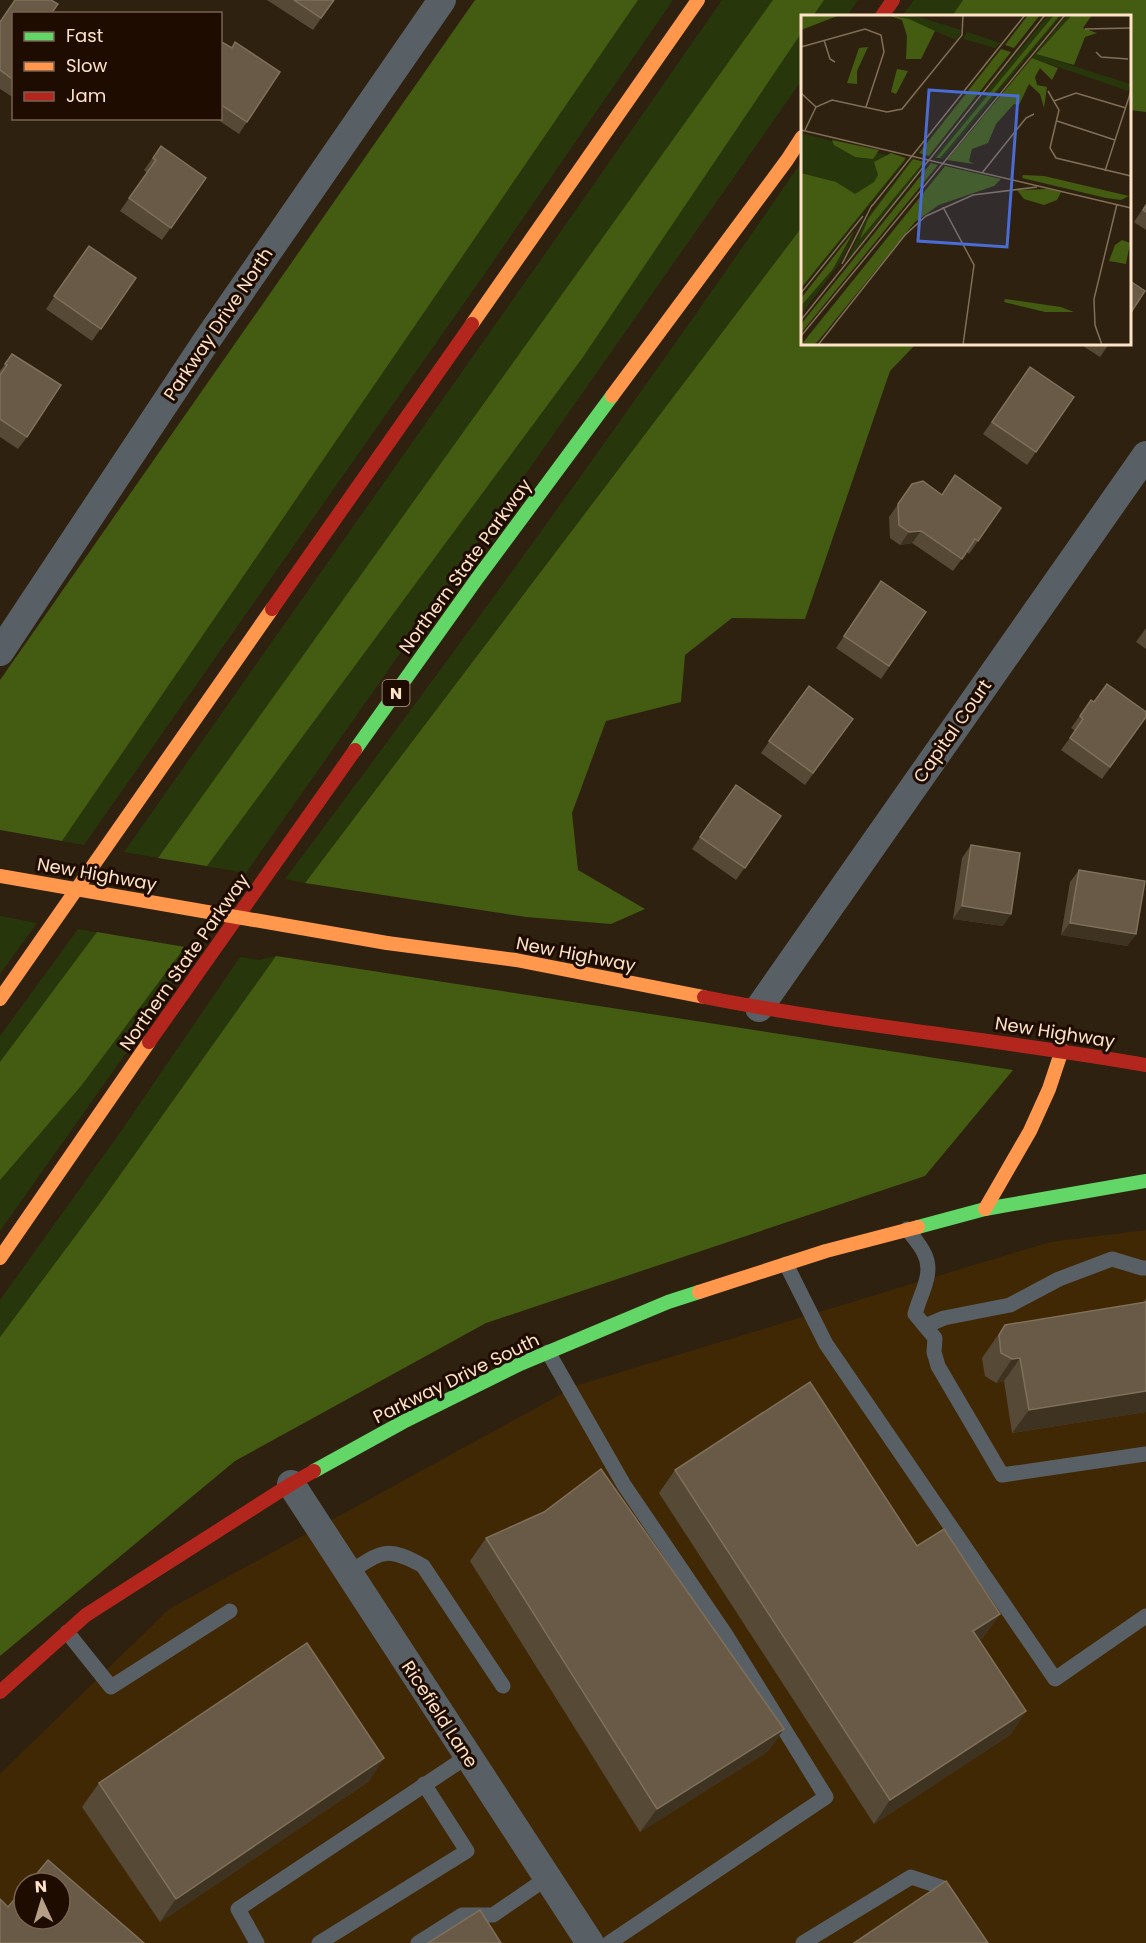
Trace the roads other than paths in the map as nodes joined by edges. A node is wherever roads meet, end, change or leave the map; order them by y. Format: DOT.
graph roads {
  1 [pos="442,0"];
  2 [pos="698,0"];
  3 [pos="893,0"];
  4 [pos="883,15"];
  5 [pos="801,138"];
  6 [pos="1146,455"];
  7 [pos="0,652"];
  8 [pos="0,876"];
  9 [pos="0,999"];
  10 [pos="759,1008"];
  11 [pos="1062,1050"];
  12 [pos="1146,1065"];
  13 [pos="1146,1181"];
  14 [pos="985,1209"];
  15 [pos="906,1229"];
  16 [pos="0,1258"];
  17 [pos="786,1264"];
  18 [pos="1146,1268"];
  19 [pos="926,1326"];
  20 [pos="548,1352"];
  21 [pos="1146,1454"];
  22 [pos="291,1484"];
  23 [pos="348,1573"];
  24 [pos="230,1611"];
  25 [pos="1146,1616"];
  26 [pos="67,1632"];
  27 [pos="503,1686"];
  28 [pos="0,1692"];
  29 [pos="468,1756"];
  30 [pos="424,1784"];
  31 [pos="547,1878"];
  32 [pos="962,1915"];
  33 [pos="257,1943"];
  34 [pos="319,1943"];
  35 [pos="418,1943"];
  36 [pos="590,1943"];
  37 [pos="609,1943"];
  38 [pos="803,1943"];
  1 -- 7 [label="street, Parkway Drive North"];
  2 -- 9 [label="main road"];
  3 -- 4 [label="main road"];
  5 -- 16 [label="main road, Northern State Parkway / N"];
  6 -- 10 [label="street, Capital Court"];
  8 -- 10 [label="main road, New Highway, bridge"];
  10 -- 11 [label="main road, New Highway"];
  11 -- 12 [label="main road, New Highway"];
  11 -- 14 [label="main road"];
  13 -- 14 [label="main road, Parkway Drive South"];
  14 -- 15 [label="main road, Parkway Drive South"];
  15 -- 17 [label="main road, Parkway Drive South"];
  15 -- 19 [label="lane"];
  17 -- 20 [label="main road, Parkway Drive South"];
  17 -- 25 [label="lane"];
  18 -- 19 [label="lane"];
  19 -- 21 [label="lane"];
  20 -- 22 [label="main road, Parkway Drive South"];
  20 -- 37 [label="lane"];
  22 -- 23 [label="street, Ricefield Lane"];
  22 -- 26 [label="main road, Parkway Drive South"];
  23 -- 27 [label="lane"];
  23 -- 29 [label="street, Ricefield Lane"];
  24 -- 26 [label="lane"];
  26 -- 28 [label="main road, Parkway Drive South"];
  29 -- 30 [label="lane"];
  29 -- 31 [label="street, Ricefield Lane"];
  30 -- 33 [label="lane"];
  30 -- 34 [label="lane"];
  31 -- 35 [label="lane"];
  31 -- 36 [label="street, Ricefield Lane"];
  32 -- 38 [label="lane"];
}
